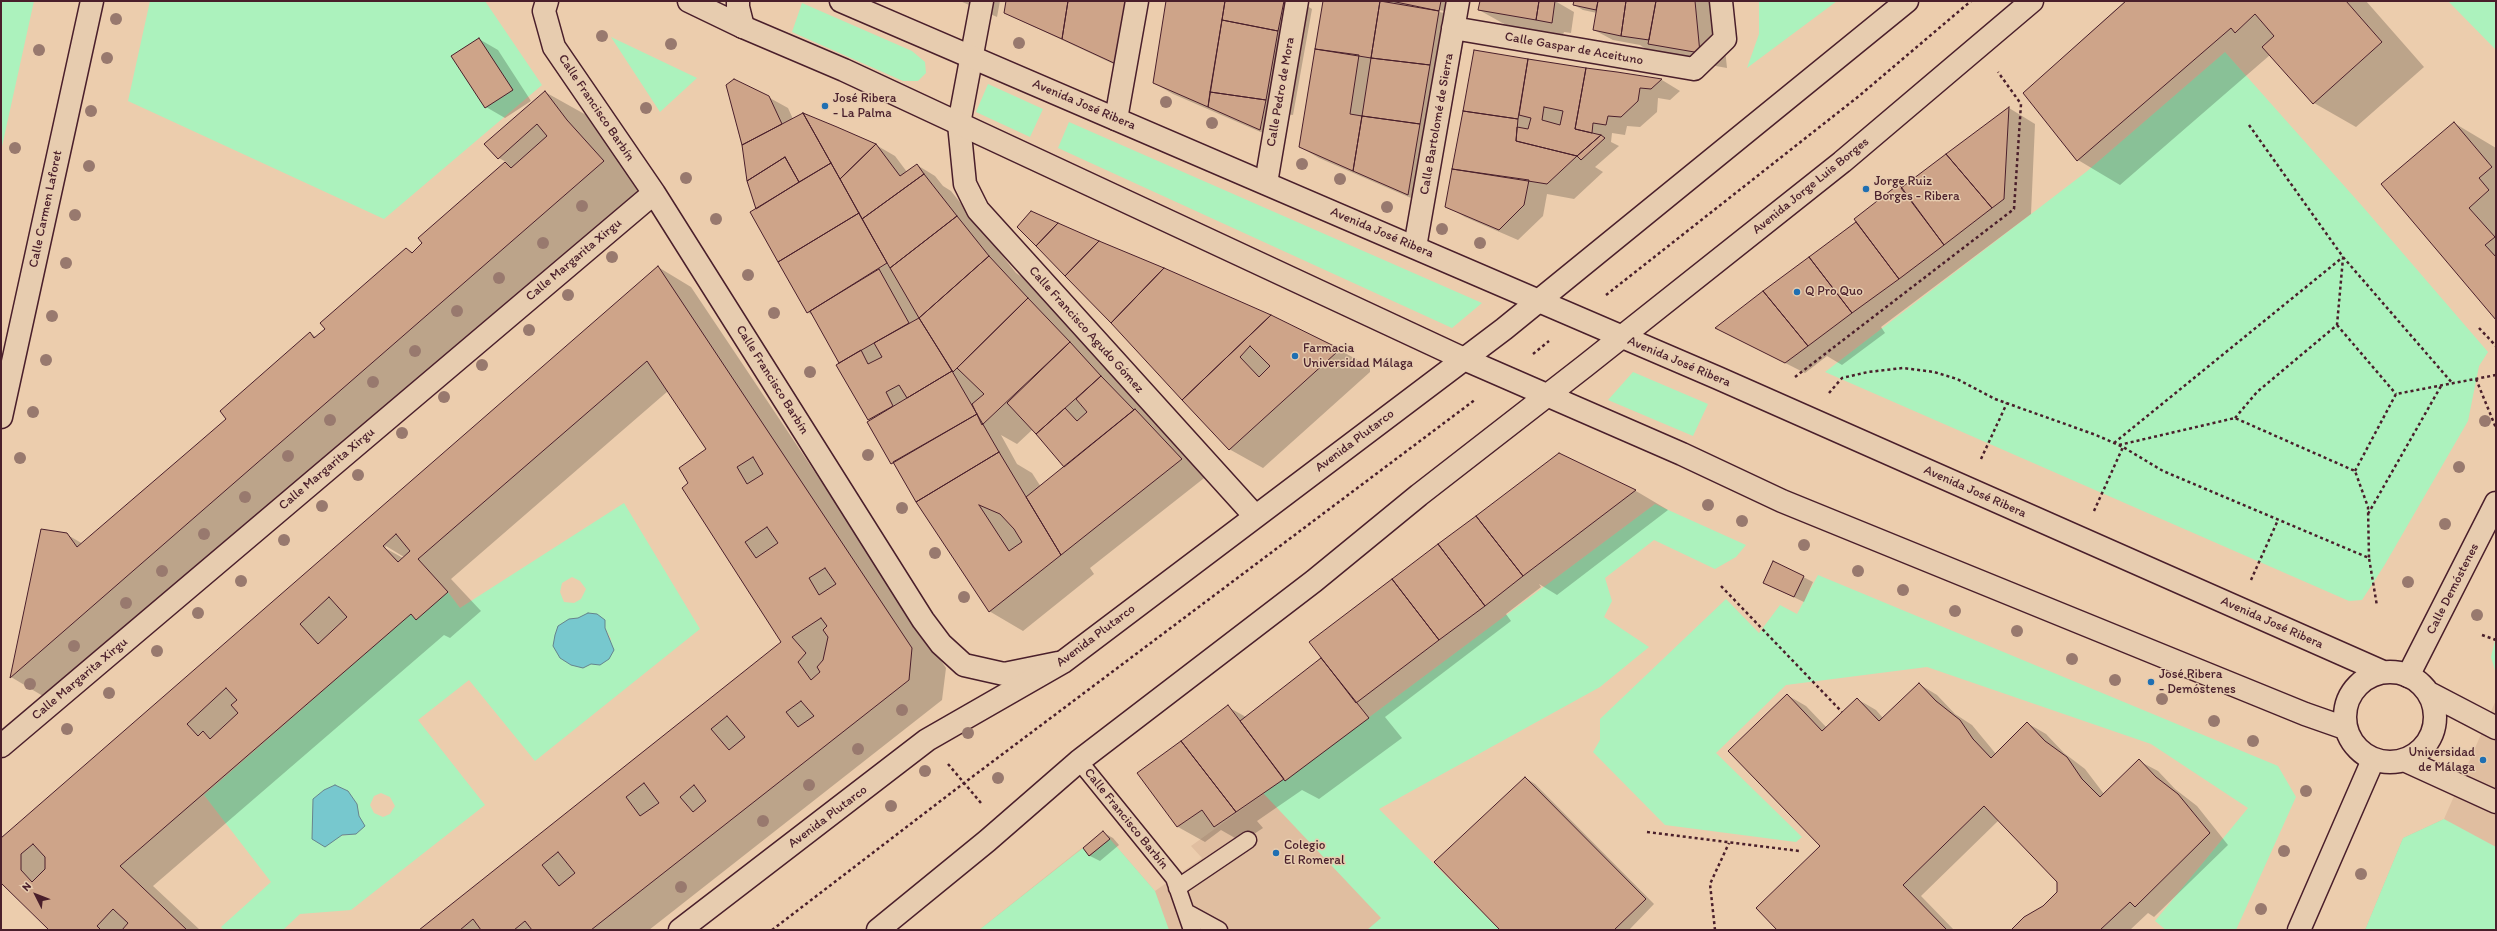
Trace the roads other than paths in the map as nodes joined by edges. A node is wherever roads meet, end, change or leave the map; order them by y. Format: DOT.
graph roads {
  1 [pos="92,1"];
  2 [pos="547,1"];
  3 [pos="689,1"];
  4 [pos="738,1"];
  5 [pos="841,1"];
  6 [pos="982,1"];
  7 [pos="1137,1"];
  8 [pos="1297,1"];
  9 [pos="1458,1"];
  10 [pos="1721,1"];
  11 [pos="1907,1"];
  12 [pos="2032,1"];
  13 [pos="743,27"];
  14 [pos="1454,28"];
  15 [pos="973,57"];
  16 [pos="1116,119"];
  17 [pos="959,124"];
  18 [pos="1266,183"];
  19 [pos="654,193"];
  20 [pos="1415,247"];
  21 [pos="1539,301"];
  22 [pos="1621,338"];
  23 [pos="1464,359"];
  24 [pos="1547,395"];
  25 [pos="1,417"];
  26 [pos="2496,503"];
  27 [pos="1255,516"];
  28 [pos="1063,662"];
  29 [pos="2382,672"];
  30 [pos="2408,676"];
  31 [pos="2429,693"];
  32 [pos="2345,728"];
  33 [pos="2496,728"];
  34 [pos="1,746"];
  35 [pos="2373,760"];
  36 [pos="2404,760"];
  37 [pos="1079,761"];
  38 [pos="2496,802"];
  39 [pos="1248,840"];
  40 [pos="1176,883"];
  41 [pos="1186,912"];
  42 [pos="680,930"];
  43 [pos="878,930"];
  44 [pos="1192,930"];
  45 [pos="1219,930"];
  46 [pos="2300,930"];
  1 -- 25 [label="street, Calle Carmen Laforet"];
  2 -- 19 [label="street, Calle Francisco Barbín"];
  3 -- 13 [label="street"];
  4 -- 13 [label="street"];
  5 -- 15 [label="street, Avenida José Ribera"];
  6 -- 15 [label="street"];
  7 -- 16 [label="street"];
  8 -- 18 [label="street, Calle Pedro de Mora"];
  9 -- 14 [label="street, Calle Bartolomé de Sierra"];
  10 -- 14 [label="street, Calle Gaspar de Aceituno"];
  11 -- 21 [label="street"];
  12 -- 22 [label="street, Avenida Jorge Luis Borges"];
  13 -- 17 [label="street"];
  14 -- 20 [label="street, Calle Bartolomé de Sierra"];
  15 -- 16 [label="street, Avenida José Ribera"];
  15 -- 17 [label="street"];
  16 -- 18 [label="street, Avenida José Ribera"];
  17 -- 23 [label="street"];
  17 -- 27 [label="street, Calle Francisco Agudo Gómez"];
  18 -- 20 [label="street, Avenida José Ribera"];
  19 -- 28 [label="street, Calle Francisco Barbín"];
  19 -- 34 [label="street, Calle Margarita Xirgu"];
  20 -- 21 [label="street, Avenida José Ribera"];
  21 -- 22 [label="street, Avenida José Ribera"];
  21 -- 23 [label="street, Avenida Plutarco"];
  22 -- 24 [label="street, Avenida Jorge Luis Borges"];
  22 -- 29 [label="street, Avenida José Ribera"];
  23 -- 24 [label="street"];
  23 -- 27 [label="street, Avenida Plutarco"];
  24 -- 32 [label="street"];
  24 -- 37 [label="street"];
  26 -- 30 [label="street, Calle Demóstenes"];
  27 -- 28 [label="street, Avenida Plutarco"];
  28 -- 42 [label="street, Avenida Plutarco"];
  29 -- 30 [label="street"];
  29 -- 32 [label="street"];
  30 -- 31 [label="street"];
  31 -- 33 [label="street"];
  31 -- 36 [label="street"];
  32 -- 35 [label="street"];
  35 -- 36 [label="street"];
  35 -- 46 [label="street"];
  36 -- 38 [label="street"];
  37 -- 40 [label="lane, Calle Francisco Barbín"];
  37 -- 43 [label="street"];
  39 -- 40 [label="lane"];
  40 -- 41 [label="lane, Calle Francisco Barbín"];
  41 -- 44 [label="lane, Calle Francisco Barbín"];
  41 -- 45 [label="lane"];
}
